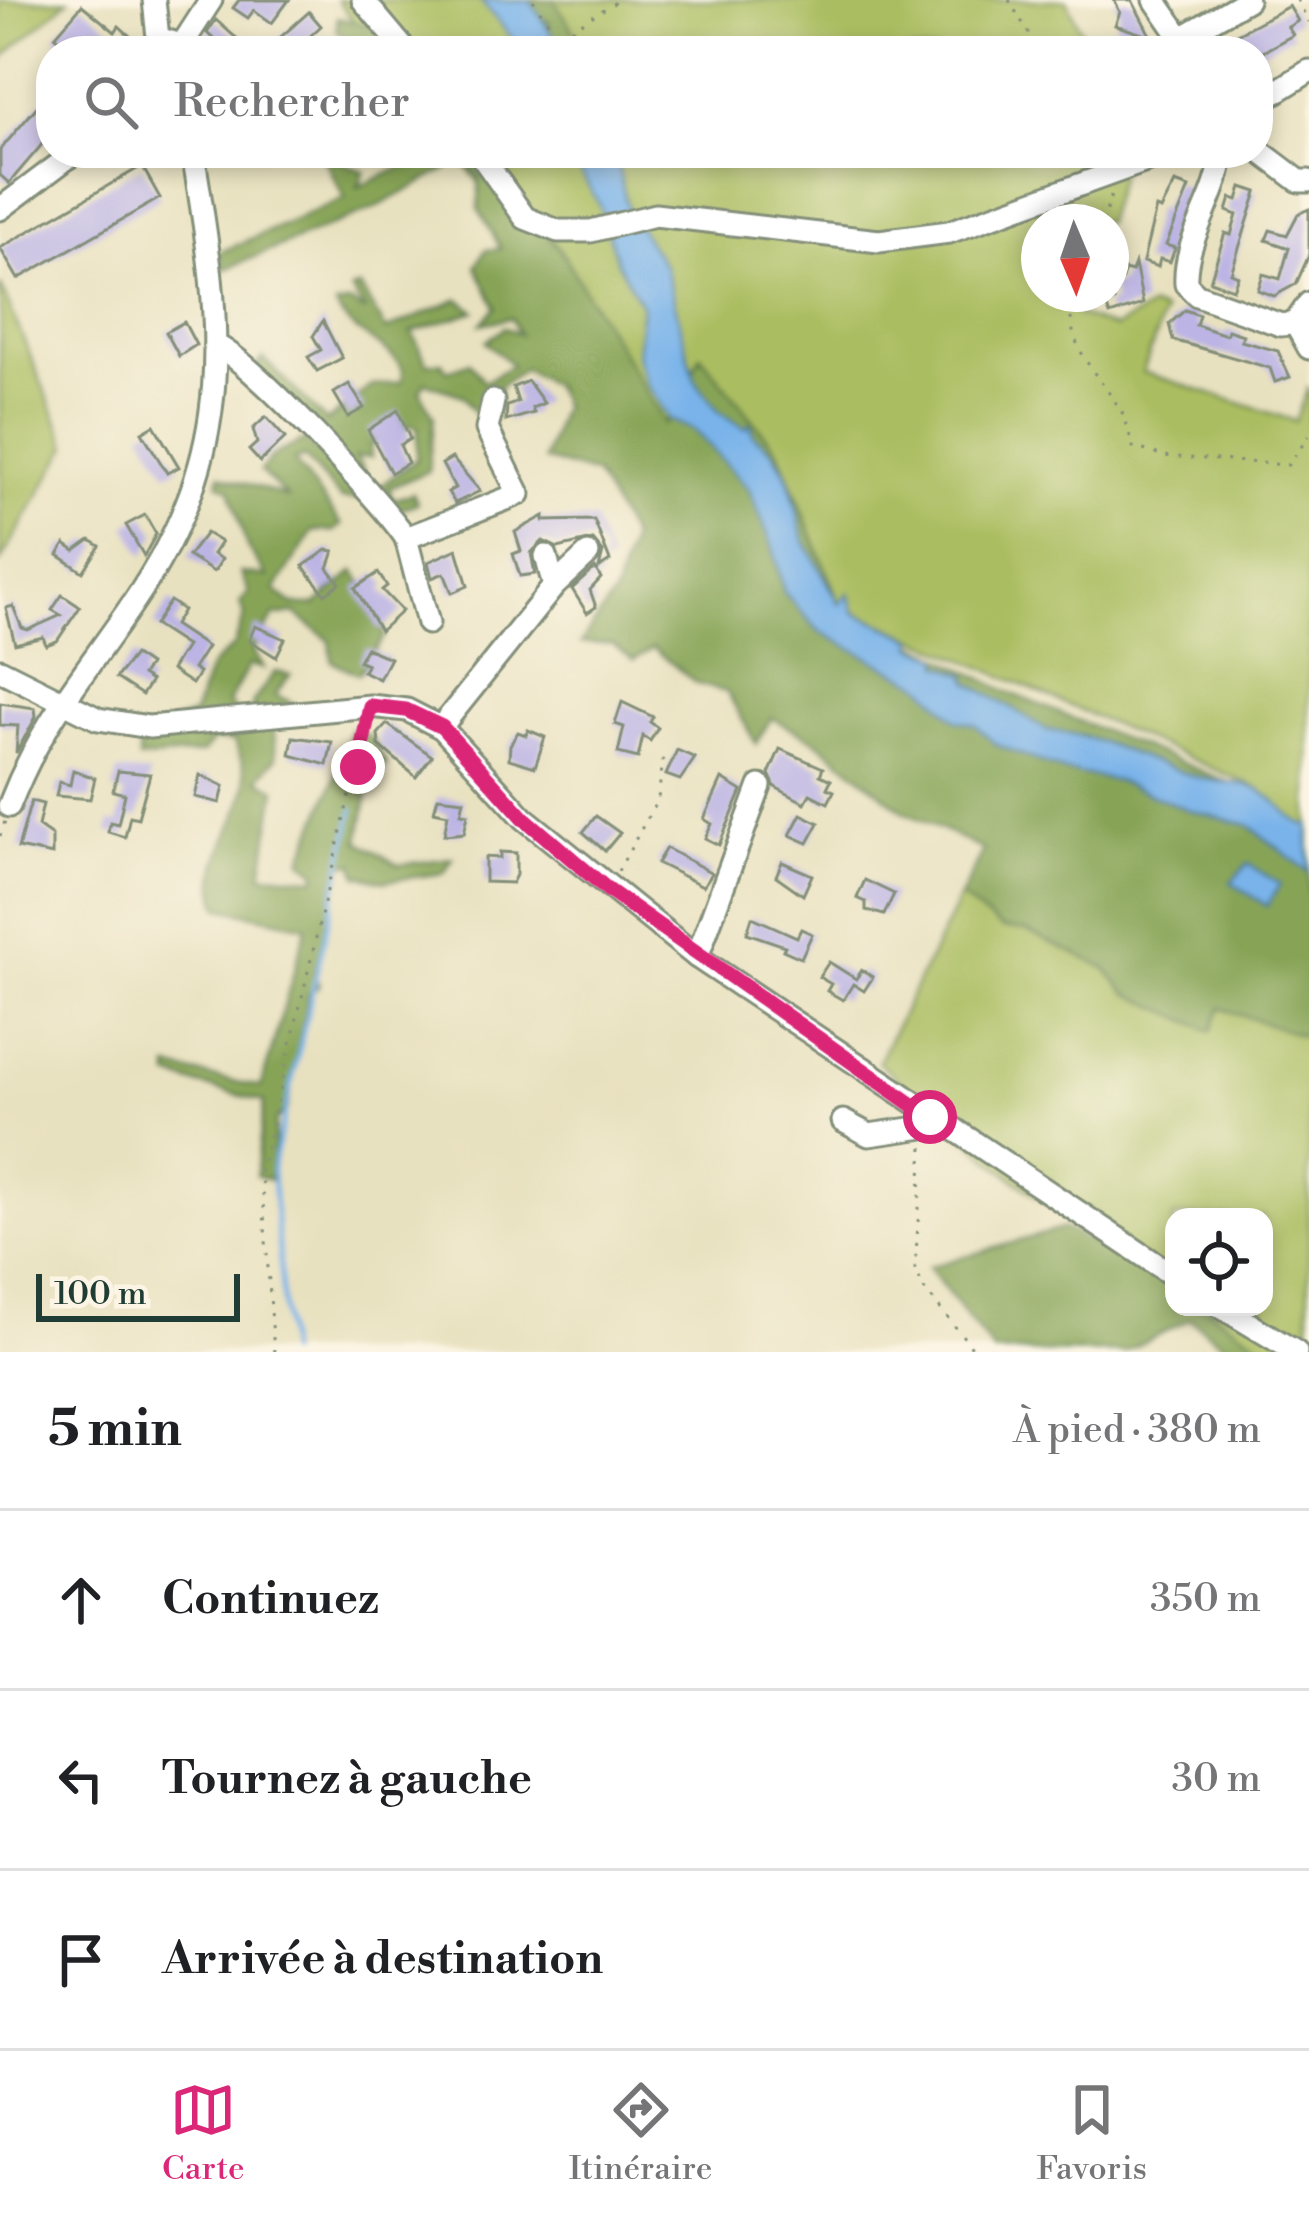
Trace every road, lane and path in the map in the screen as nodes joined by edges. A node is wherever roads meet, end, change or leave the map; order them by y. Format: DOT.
graph roads {
  1 [pos="154,0"];
  2 [pos="211,0"];
  3 [pos="364,0"];
  4 [pos="533,0"];
  5 [pos="619,0"];
  6 [pos="1009,0"];
  7 [pos="1155,0"];
  8 [pos="1247,0"];
  9 [pos="1297,0"];
  10 [pos="1309,22"];
  11 [pos="158,36"];
  12 [pos="187,36"];
  13 [pos="394,36"];
  14 [pos="557,36"];
  15 [pos="561,36"];
  16 [pos="1031,36"];
  17 [pos="1179,36"];
  18 [pos="1198,36"];
  19 [pos="1309,71"];
  20 [pos="1273,94"];
  21 [pos="1273,161"];
  22 [pos="54,168"];
  23 [pos="196,168"];
  24 [pos="490,168"];
  25 [pos="1131,168"];
  26 [pos="1220,168"];
  27 [pos="1116,174"];
  28 [pos="1309,181"];
  29 [pos="1108,204"];
  30 [pos="0,209"];
  31 [pos="1309,303"];
  32 [pos="1069,312"];
  33 [pos="1295,323"];
  34 [pos="215,345"];
  35 [pos="1309,348"];
  36 [pos="493,400"];
  37 [pos="1309,436"];
  38 [pos="406,538"];
  39 [pos="588,554"];
  40 [pos="546,556"];
  41 [pos="554,586"];
  42 [pos="428,623"];
  43 [pos="0,670"];
  44 [pos="61,699"];
  45 [pos="370,706"];
  46 [pos="442,727"];
  47 [pos="664,752"];
  48 [pos="760,786"];
  49 [pos="9,806"];
  50 [pos="608,890"];
  51 [pos="697,957"];
  52 [pos="843,1121"];
  53 [pos="927,1122"];
  54 [pos="1165,1270"];
  55 [pos="1236,1316"];
  56 [pos="274,1352"];
  57 [pos="976,1352"];
  58 [pos="1296,1352"];
  1 -- 11 [label="street"];
  2 -- 12 [label="street"];
  3 -- 13 [label="street"];
  4 -- 14 [label="path"];
  5 -- 15 [label="path"];
  6 -- 16 [label="path"];
  7 -- 17 [label="street"];
  8 -- 18 [label="street"];
  9 -- 10 [label="path"];
  19 -- 20 [label="street"];
  21 -- 28 [label="street"];
  22 -- 30 [label="street"];
  23 -- 34 [label="street"];
  24 -- 27 [label="street"];
  25 -- 27 [label="street"];
  26 -- 33 [label="street"];
  27 -- 29 [label="path"];
  31 -- 33 [label="street"];
  32 -- 37 [label="path"];
  33 -- 35 [label="street"];
  34 -- 38 [label="street"];
  34 -- 44 [label="street"];
  36 -- 38 [label="street"];
  38 -- 42 [label="street"];
  39 -- 41 [label="street"];
  40 -- 41 [label="street"];
  41 -- 46 [label="street"];
  43 -- 44 [label="street"];
  44 -- 45 [label="street"];
  44 -- 49 [label="street"];
  45 -- 46 [label="street"];
  45 -- 56 [label="path"];
  46 -- 50 [label="street"];
  47 -- 50 [label="path"];
  48 -- 51 [label="street"];
  50 -- 51 [label="street"];
  51 -- 53 [label="street"];
  52 -- 53 [label="street"];
  53 -- 54 [label="street"];
  53 -- 57 [label="path"];
  55 -- 58 [label="street"];
}
